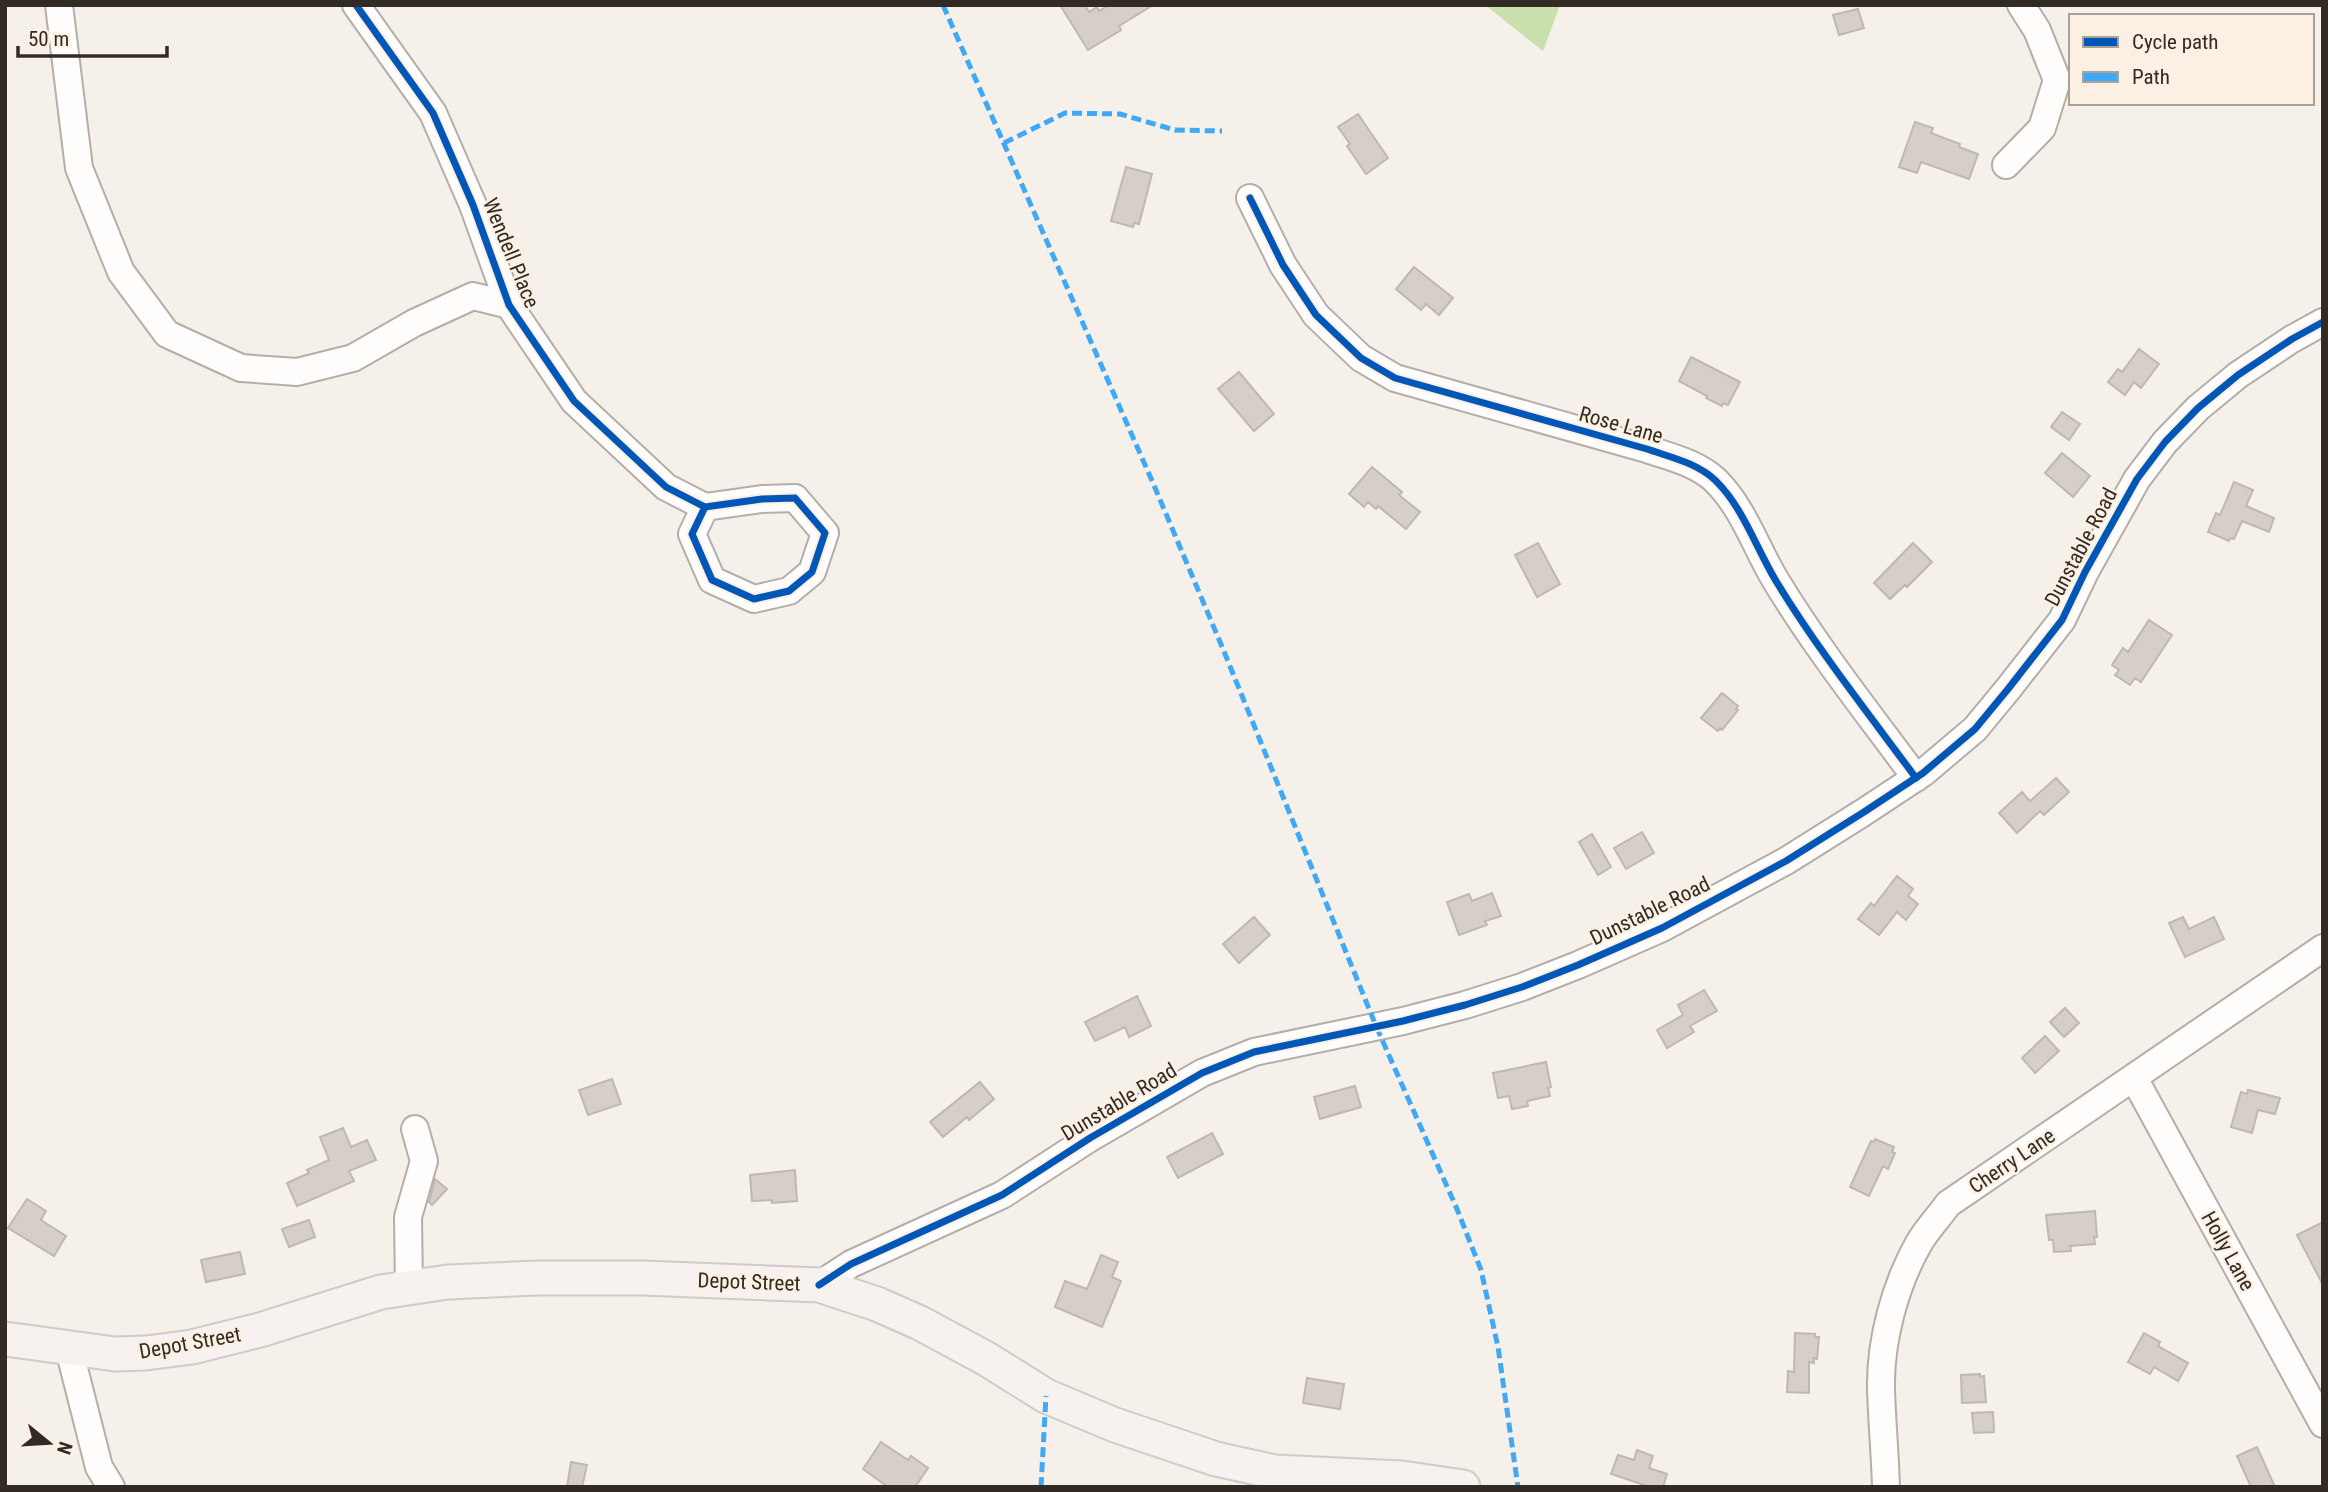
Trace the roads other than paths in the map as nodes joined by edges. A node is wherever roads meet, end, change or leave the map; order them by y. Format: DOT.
graph roads {
  1 [pos="59,5"];
  2 [pos="356,5"];
  3 [pos="2021,5"];
  4 [pos="2006,164"];
  5 [pos="1250,198"];
  6 [pos="509,305"];
  7 [pos="2323,322"];
  8 [pos="705,507"];
  9 [pos="1916,778"];
  10 [pos="2323,948"];
  11 [pos="2134,1078"];
  12 [pos="415,1129"];
  13 [pos="819,1286"];
  14 [pos="409,1288"];
  15 [pos="5,1339"];
  16 [pos="69,1349"];
  17 [pos="2323,1424"];
  18 [pos="110,1487"];
  19 [pos="1462,1487"];
  20 [pos="1886,1487"];
  1 -- 6 [label="street"];
  2 -- 6 [label="street, Wendell Place"];
  3 -- 4 [label="street"];
  5 -- 9 [label="street, Rose Lane"];
  6 -- 8 [label="street, Wendell Place"];
  7 -- 9 [label="street, Dunstable Road"];
  8 -- 8 [label="street"];
  9 -- 13 [label="street, Dunstable Road"];
  10 -- 11 [label="street, Cherry Lane"];
  11 -- 17 [label="street, Holly Lane"];
  11 -- 20 [label="street, Cherry Lane"];
  12 -- 14 [label="street"];
  13 -- 14 [label="main road, Depot Street"];
  13 -- 19 [label="main road, Depot Street"];
  14 -- 16 [label="main road, Depot Street"];
  15 -- 16 [label="main road, Depot Street"];
  16 -- 18 [label="street"];
}
